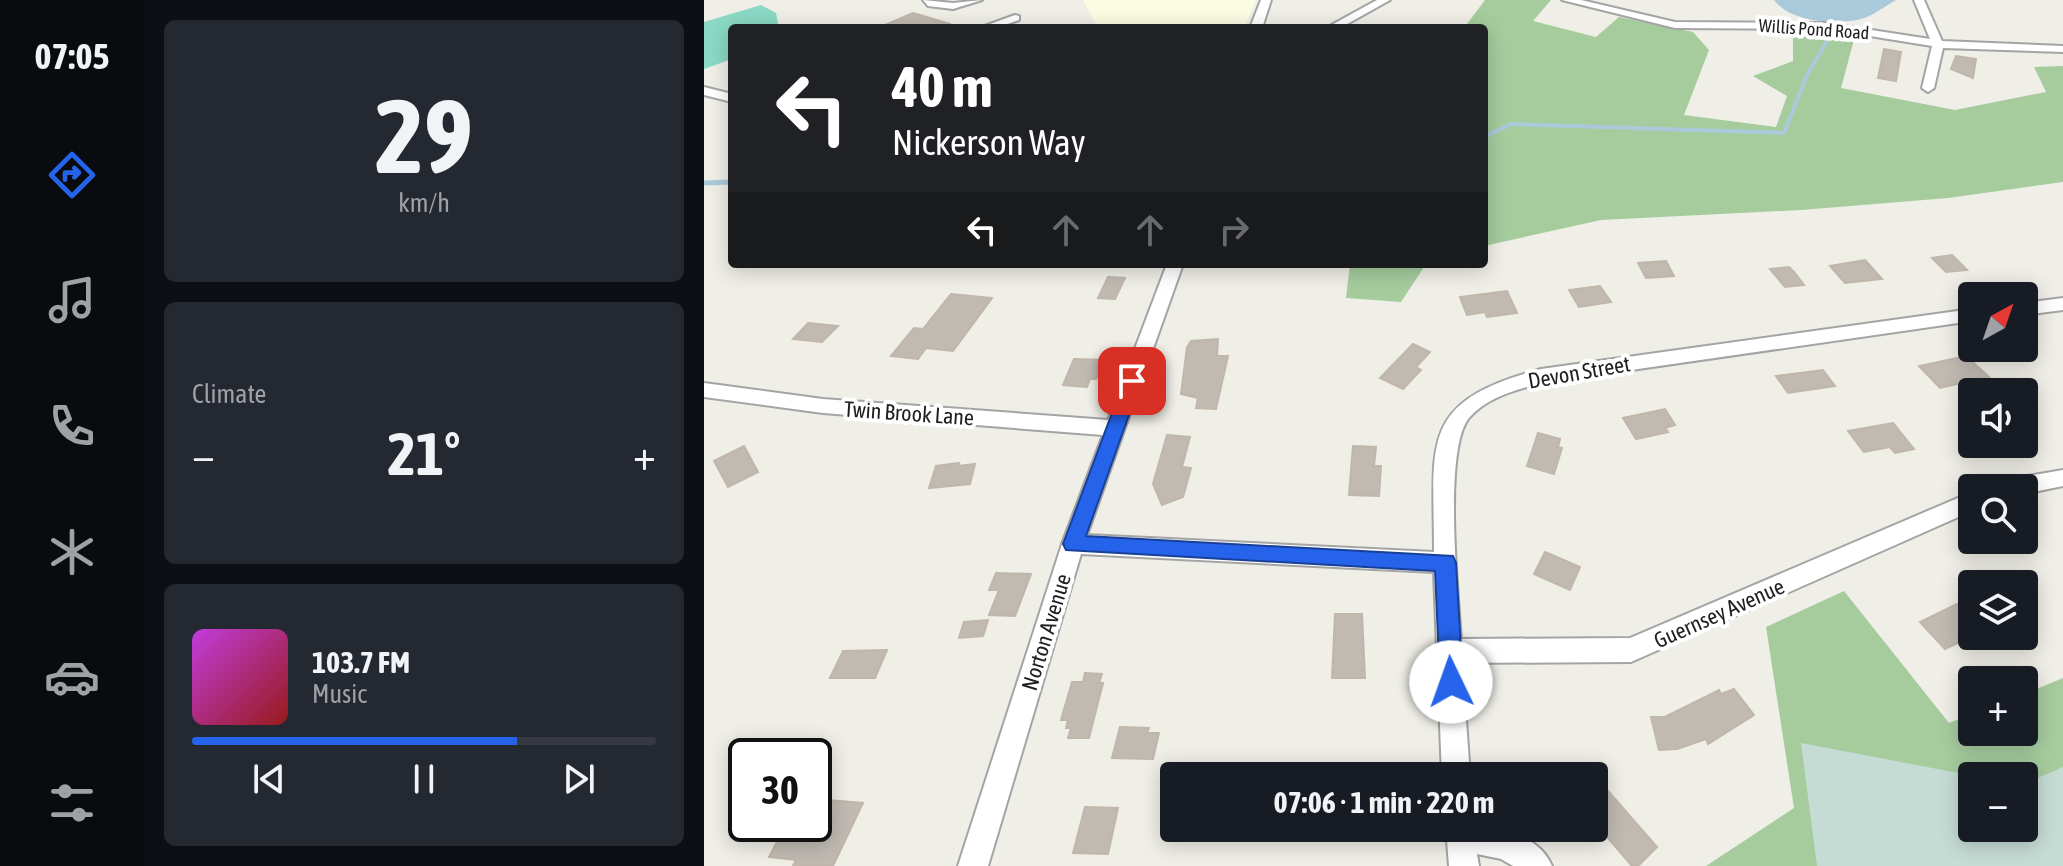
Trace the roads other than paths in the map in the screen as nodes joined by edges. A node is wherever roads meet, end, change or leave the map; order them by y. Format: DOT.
graph roads {
  1 [pos="928,0"];
  2 [pos="977,0"];
  3 [pos="1266,0"];
  4 [pos="1385,0"];
  5 [pos="1567,0"];
  6 [pos="1919,0"];
  7 [pos="1257,24"];
  8 [pos="1340,24"];
  9 [pos="1938,44"];
  10 [pos="2063,49"];
  11 [pos="1928,88"];
  12 [pos="704,91"];
  13 [pos="728,97"];
  14 [pos="1174,268"];
  15 [pos="2063,304"];
  16 [pos="2038,307"];
  17 [pos="1958,317"];
  18 [pos="704,390"];
  19 [pos="1115,428"];
  20 [pos="2063,478"];
  21 [pos="2038,483"];
  22 [pos="1958,507"];
  23 [pos="1073,544"];
  24 [pos="1445,563"];
  25 [pos="1450,651"];
  26 [pos="1455,762"];
  27 [pos="1462,844"];
  28 [pos="973,866"];
  29 [pos="1537,866"];
  1 -- 2 [label="street"];
  3 -- 7 [label="street"];
  4 -- 8 [label="street"];
  5 -- 9 [label="street, Willis Pond Road"];
  6 -- 9 [label="street"];
  9 -- 10 [label="street, Willis Pond Road"];
  9 -- 11 [label="street"];
  12 -- 13 [label="street"];
  14 -- 19 [label="street, Norton Avenue"];
  15 -- 16 [label="street"];
  17 -- 24 [label="street, Devon Street"];
  18 -- 19 [label="street, Twin Brook Lane"];
  19 -- 23 [label="street, Norton Avenue"];
  20 -- 21 [label="street"];
  22 -- 25 [label="street, Guernsey Avenue"];
  23 -- 24 [label="street"];
  23 -- 28 [label="street, Norton Avenue"];
  24 -- 25 [label="street, Devon Street"];
  25 -- 26 [label="street, Devon Street"];
  27 -- 29 [label="street"];
}
